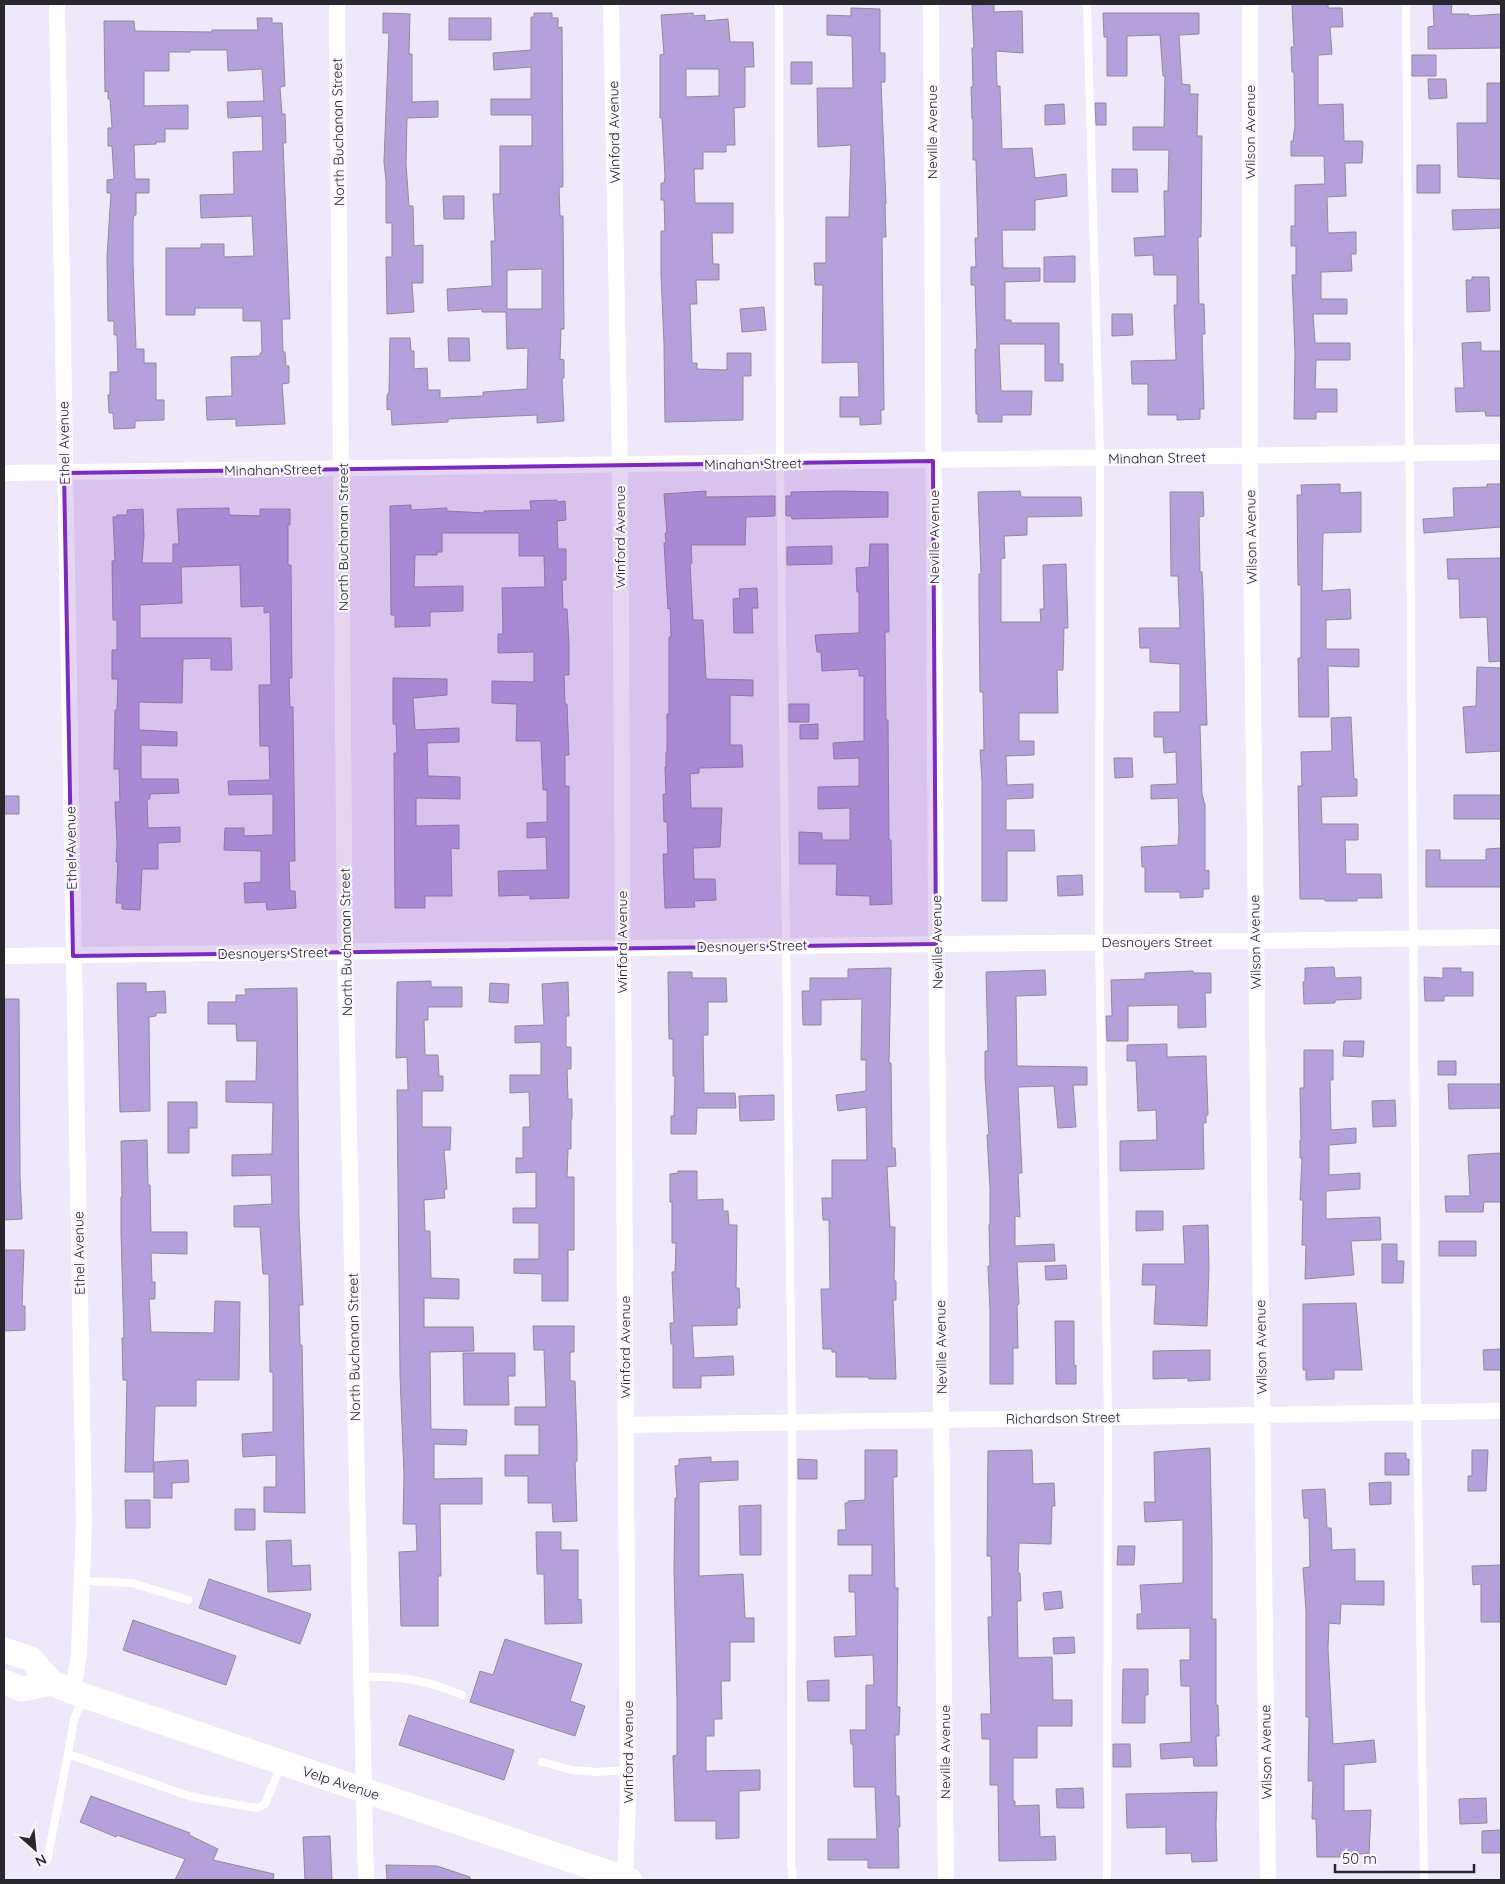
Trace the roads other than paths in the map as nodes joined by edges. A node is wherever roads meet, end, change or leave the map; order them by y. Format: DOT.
graph roads {
  1 [pos="57,4"];
  2 [pos="337,4"];
  3 [pos="611,4"];
  4 [pos="779,4"];
  5 [pos="931,4"];
  6 [pos="1087,4"];
  7 [pos="1250,4"];
  8 [pos="1406,4"];
  9 [pos="1501,452"];
  10 [pos="1409,454"];
  11 [pos="1250,456"];
  12 [pos="1100,459"];
  13 [pos="933,461"];
  14 [pos="780,463"];
  15 [pos="620,465"];
  16 [pos="342,469"];
  17 [pos="64,473"];
  18 [pos="4,474"];
  19 [pos="1501,937"];
  20 [pos="1413,938"];
  21 [pos="1099,942"];
  22 [pos="1255,942"];
  23 [pos="936,944"];
  24 [pos="785,946"];
  25 [pos="622,948"];
  26 [pos="345,952"];
  27 [pos="4,956"];
  28 [pos="73,956"];
  29 [pos="1501,1411"];
  30 [pos="1417,1412"];
  31 [pos="1262,1415"];
  32 [pos="1108,1417"];
  33 [pos="942,1420"];
  34 [pos="792,1422"];
  35 [pos="626,1425"];
  36 [pos="82,1581"];
  37 [pos="188,1600"];
  38 [pos="4,1650"];
  39 [pos="362,1677"];
  40 [pos="4,1682"];
  41 [pos="70,1691"];
  42 [pos="462,1695"];
  43 [pos="68,1754"];
  44 [pos="542,1762"];
  45 [pos="282,1764"];
  46 [pos="628,1770"];
  47 [pos="364,1791"];
  48 [pos="47,1861"];
  49 [pos="366,1880"];
  50 [pos="627,1880"];
  51 [pos="793,1880"];
  52 [pos="946,1880"];
  53 [pos="1107,1880"];
  54 [pos="1268,1880"];
  55 [pos="1424,1880"];
  1 -- 17 [label="street, Ethel Avenue"];
  2 -- 16 [label="street, North Buchanan Street"];
  3 -- 15 [label="street, Winford Avenue"];
  4 -- 14 [label="lane"];
  5 -- 13 [label="street, Neville Avenue"];
  6 -- 12 [label="lane"];
  7 -- 11 [label="street, Wilson Avenue"];
  8 -- 10 [label="lane"];
  9 -- 10 [label="street, Minahan Street"];
  10 -- 11 [label="street, Minahan Street"];
  10 -- 20 [label="lane"];
  11 -- 12 [label="street, Minahan Street"];
  11 -- 22 [label="street, Wilson Avenue"];
  12 -- 13 [label="street, Minahan Street"];
  12 -- 21 [label="lane"];
  13 -- 14 [label="street, Minahan Street"];
  13 -- 23 [label="street, Neville Avenue"];
  14 -- 15 [label="street, Minahan Street"];
  14 -- 24 [label="lane"];
  15 -- 16 [label="street, Minahan Street"];
  15 -- 25 [label="street, Winford Avenue"];
  16 -- 17 [label="street, Minahan Street"];
  16 -- 26 [label="street, North Buchanan Street"];
  17 -- 18 [label="street, Minahan Street"];
  17 -- 28 [label="street, Ethel Avenue"];
  19 -- 20 [label="street, Desnoyers Street"];
  20 -- 22 [label="street, Desnoyers Street"];
  20 -- 30 [label="lane"];
  21 -- 22 [label="street, Desnoyers Street"];
  21 -- 23 [label="street, Desnoyers Street"];
  21 -- 32 [label="lane"];
  22 -- 31 [label="street, Wilson Avenue"];
  23 -- 24 [label="street, Desnoyers Street"];
  23 -- 33 [label="street, Neville Avenue"];
  24 -- 25 [label="street, Desnoyers Street"];
  24 -- 34 [label="lane"];
  25 -- 26 [label="street, Desnoyers Street"];
  25 -- 35 [label="street, Winford Avenue"];
  26 -- 28 [label="street, Desnoyers Street"];
  26 -- 39 [label="street, North Buchanan Street"];
  27 -- 28 [label="street, Desnoyers Street"];
  28 -- 36 [label="street, Ethel Avenue"];
  29 -- 30 [label="street, Richardson Street"];
  30 -- 31 [label="street, Richardson Street"];
  30 -- 55 [label="lane"];
  31 -- 32 [label="street, Richardson Street"];
  31 -- 54 [label="street, Wilson Avenue"];
  32 -- 33 [label="street, Richardson Street"];
  32 -- 53 [label="lane"];
  33 -- 34 [label="street, Richardson Street"];
  33 -- 52 [label="street, Neville Avenue"];
  34 -- 35 [label="street, Richardson Street"];
  34 -- 51 [label="lane"];
  35 -- 46 [label="street, Winford Avenue"];
  36 -- 37 [label="lane"];
  36 -- 41 [label="street, Ethel Avenue"];
  38 -- 41 [label="main road, Velp Avenue"];
  39 -- 42 [label="lane"];
  39 -- 47 [label="street, North Buchanan Street"];
  40 -- 41 [label="main road"];
  41 -- 43 [label="lane"];
  41 -- 45 [label="main road, Velp Avenue"];
  43 -- 45 [label="lane"];
  43 -- 48 [label="lane"];
  44 -- 46 [label="lane"];
  45 -- 47 [label="main road, Velp Avenue"];
  46 -- 50 [label="street, Winford Avenue"];
  47 -- 49 [label="street, North Buchanan Street"];
  47 -- 50 [label="main road, Velp Avenue"];
}
